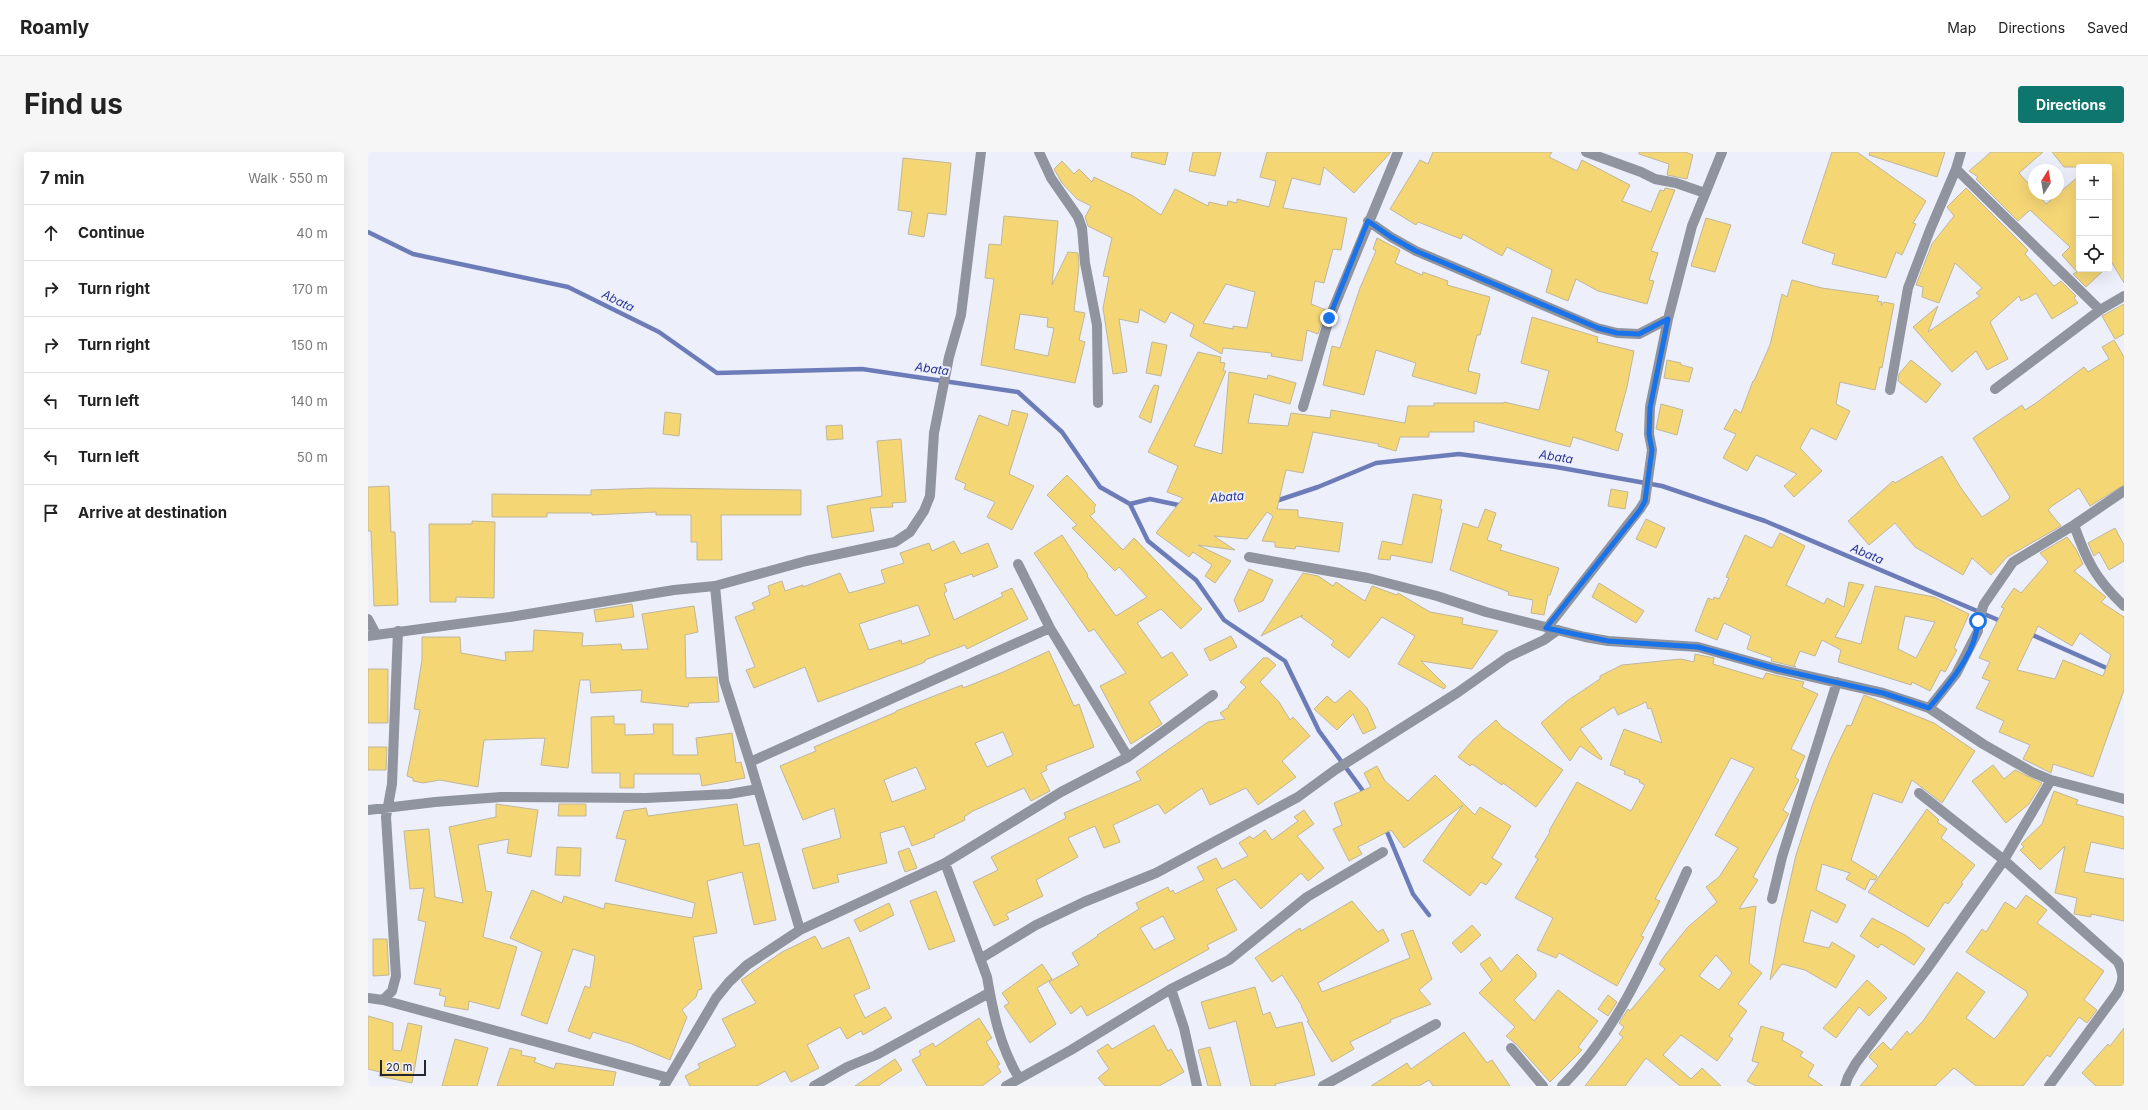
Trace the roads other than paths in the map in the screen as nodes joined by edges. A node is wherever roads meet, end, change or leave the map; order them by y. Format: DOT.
graph roads {
  1 [pos="981,152"];
  2 [pos="1039,152"];
  3 [pos="1398,152"];
  4 [pos="1586,152"];
  5 [pos="1722,152"];
  6 [pos="1960,152"];
  7 [pos="1956,169"];
  8 [pos="1705,193"];
  9 [pos="1368,221"];
  10 [pos="2124,296"];
  11 [pos="2100,310"];
  12 [pos="1668,319"];
  13 [pos="1995,389"];
  14 [pos="1890,390"];
  15 [pos="1098,403"];
  16 [pos="1303,407"];
  17 [pos="2124,491"];
  18 [pos="2074,526"];
  19 [pos="1250,557"];
  20 [pos="1018,564"];
  21 [pos="715,586"];
  22 [pos="2124,606"];
  23 [pos="368,619"];
  24 [pos="1050,628"];
  25 [pos="1546,628"];
  26 [pos="1558,630"];
  27 [pos="398,631"];
  28 [pos="372,635"];
  29 [pos="1837,682"];
  30 [pos="1213,695"];
  31 [pos="1929,708"];
  32 [pos="1128,757"];
  33 [pos="750,762"];
  34 [pos="2051,780"];
  35 [pos="758,788"];
  36 [pos="1919,793"];
  37 [pos="2124,799"];
  38 [pos="387,808"];
  39 [pos="368,810"];
  40 [pos="1383,852"];
  41 [pos="2004,860"];
  42 [pos="945,863"];
  43 [pos="1687,871"];
  44 [pos="1772,899"];
  45 [pos="800,930"];
  46 [pos="980,959"];
  47 [pos="1171,990"];
  48 [pos="989,993"];
  49 [pos="2121,995"];
  50 [pos="368,998"];
  51 [pos="383,1000"];
  52 [pos="1436,1024"];
  53 [pos="1511,1048"];
  54 [pos="1019,1078"];
  55 [pos="667,1082"];
  56 [pos="2054,1085"];
  57 [pos="814,1086"];
  58 [pos="1006,1086"];
  59 [pos="1197,1086"];
  60 [pos="1324,1086"];
  61 [pos="1543,1086"];
  62 [pos="1562,1086"];
  63 [pos="1845,1086"];
  1 -- 21 [label="street"];
  2 -- 15 [label="street"];
  3 -- 9 [label="street"];
  4 -- 8 [label="street"];
  5 -- 8 [label="street"];
  6 -- 7 [label="street"];
  7 -- 11 [label="street"];
  7 -- 14 [label="street"];
  8 -- 12 [label="street"];
  9 -- 12 [label="street"];
  9 -- 16 [label="street"];
  10 -- 11 [label="street"];
  11 -- 13 [label="street"];
  12 -- 25 [label="street"];
  17 -- 18 [label="street"];
  18 -- 22 [label="street"];
  18 -- 31 [label="street"];
  19 -- 25 [label="street"];
  20 -- 24 [label="street"];
  21 -- 27 [label="street"];
  21 -- 33 [label="street"];
  23 -- 28 [label="street"];
  24 -- 32 [label="street"];
  24 -- 33 [label="street"];
  25 -- 26 [label="street"];
  26 -- 29 [label="street"];
  26 -- 46 [label="street"];
  27 -- 28 [label="street"];
  27 -- 38 [label="street"];
  29 -- 31 [label="street"];
  29 -- 44 [label="street"];
  30 -- 32 [label="street"];
  31 -- 34 [label="street"];
  32 -- 42 [label="street"];
  33 -- 35 [label="street"];
  34 -- 37 [label="street"];
  34 -- 41 [label="street"];
  35 -- 38 [label="street"];
  35 -- 45 [label="street"];
  36 -- 41 [label="street"];
  38 -- 39 [label="street"];
  38 -- 51 [label="street"];
  40 -- 47 [label="street"];
  41 -- 49 [label="street"];
  41 -- 63 [label="street"];
  42 -- 45 [label="street"];
  42 -- 46 [label="street"];
  43 -- 62 [label="street"];
  45 -- 55 [label="street"];
  46 -- 48 [label="street"];
  47 -- 54 [label="street"];
  47 -- 59 [label="street"];
  48 -- 54 [label="street"];
  48 -- 57 [label="street"];
  49 -- 56 [label="street"];
  50 -- 51 [label="street"];
  51 -- 55 [label="street"];
  52 -- 60 [label="street"];
  53 -- 61 [label="street"];
  54 -- 58 [label="street"];
}
